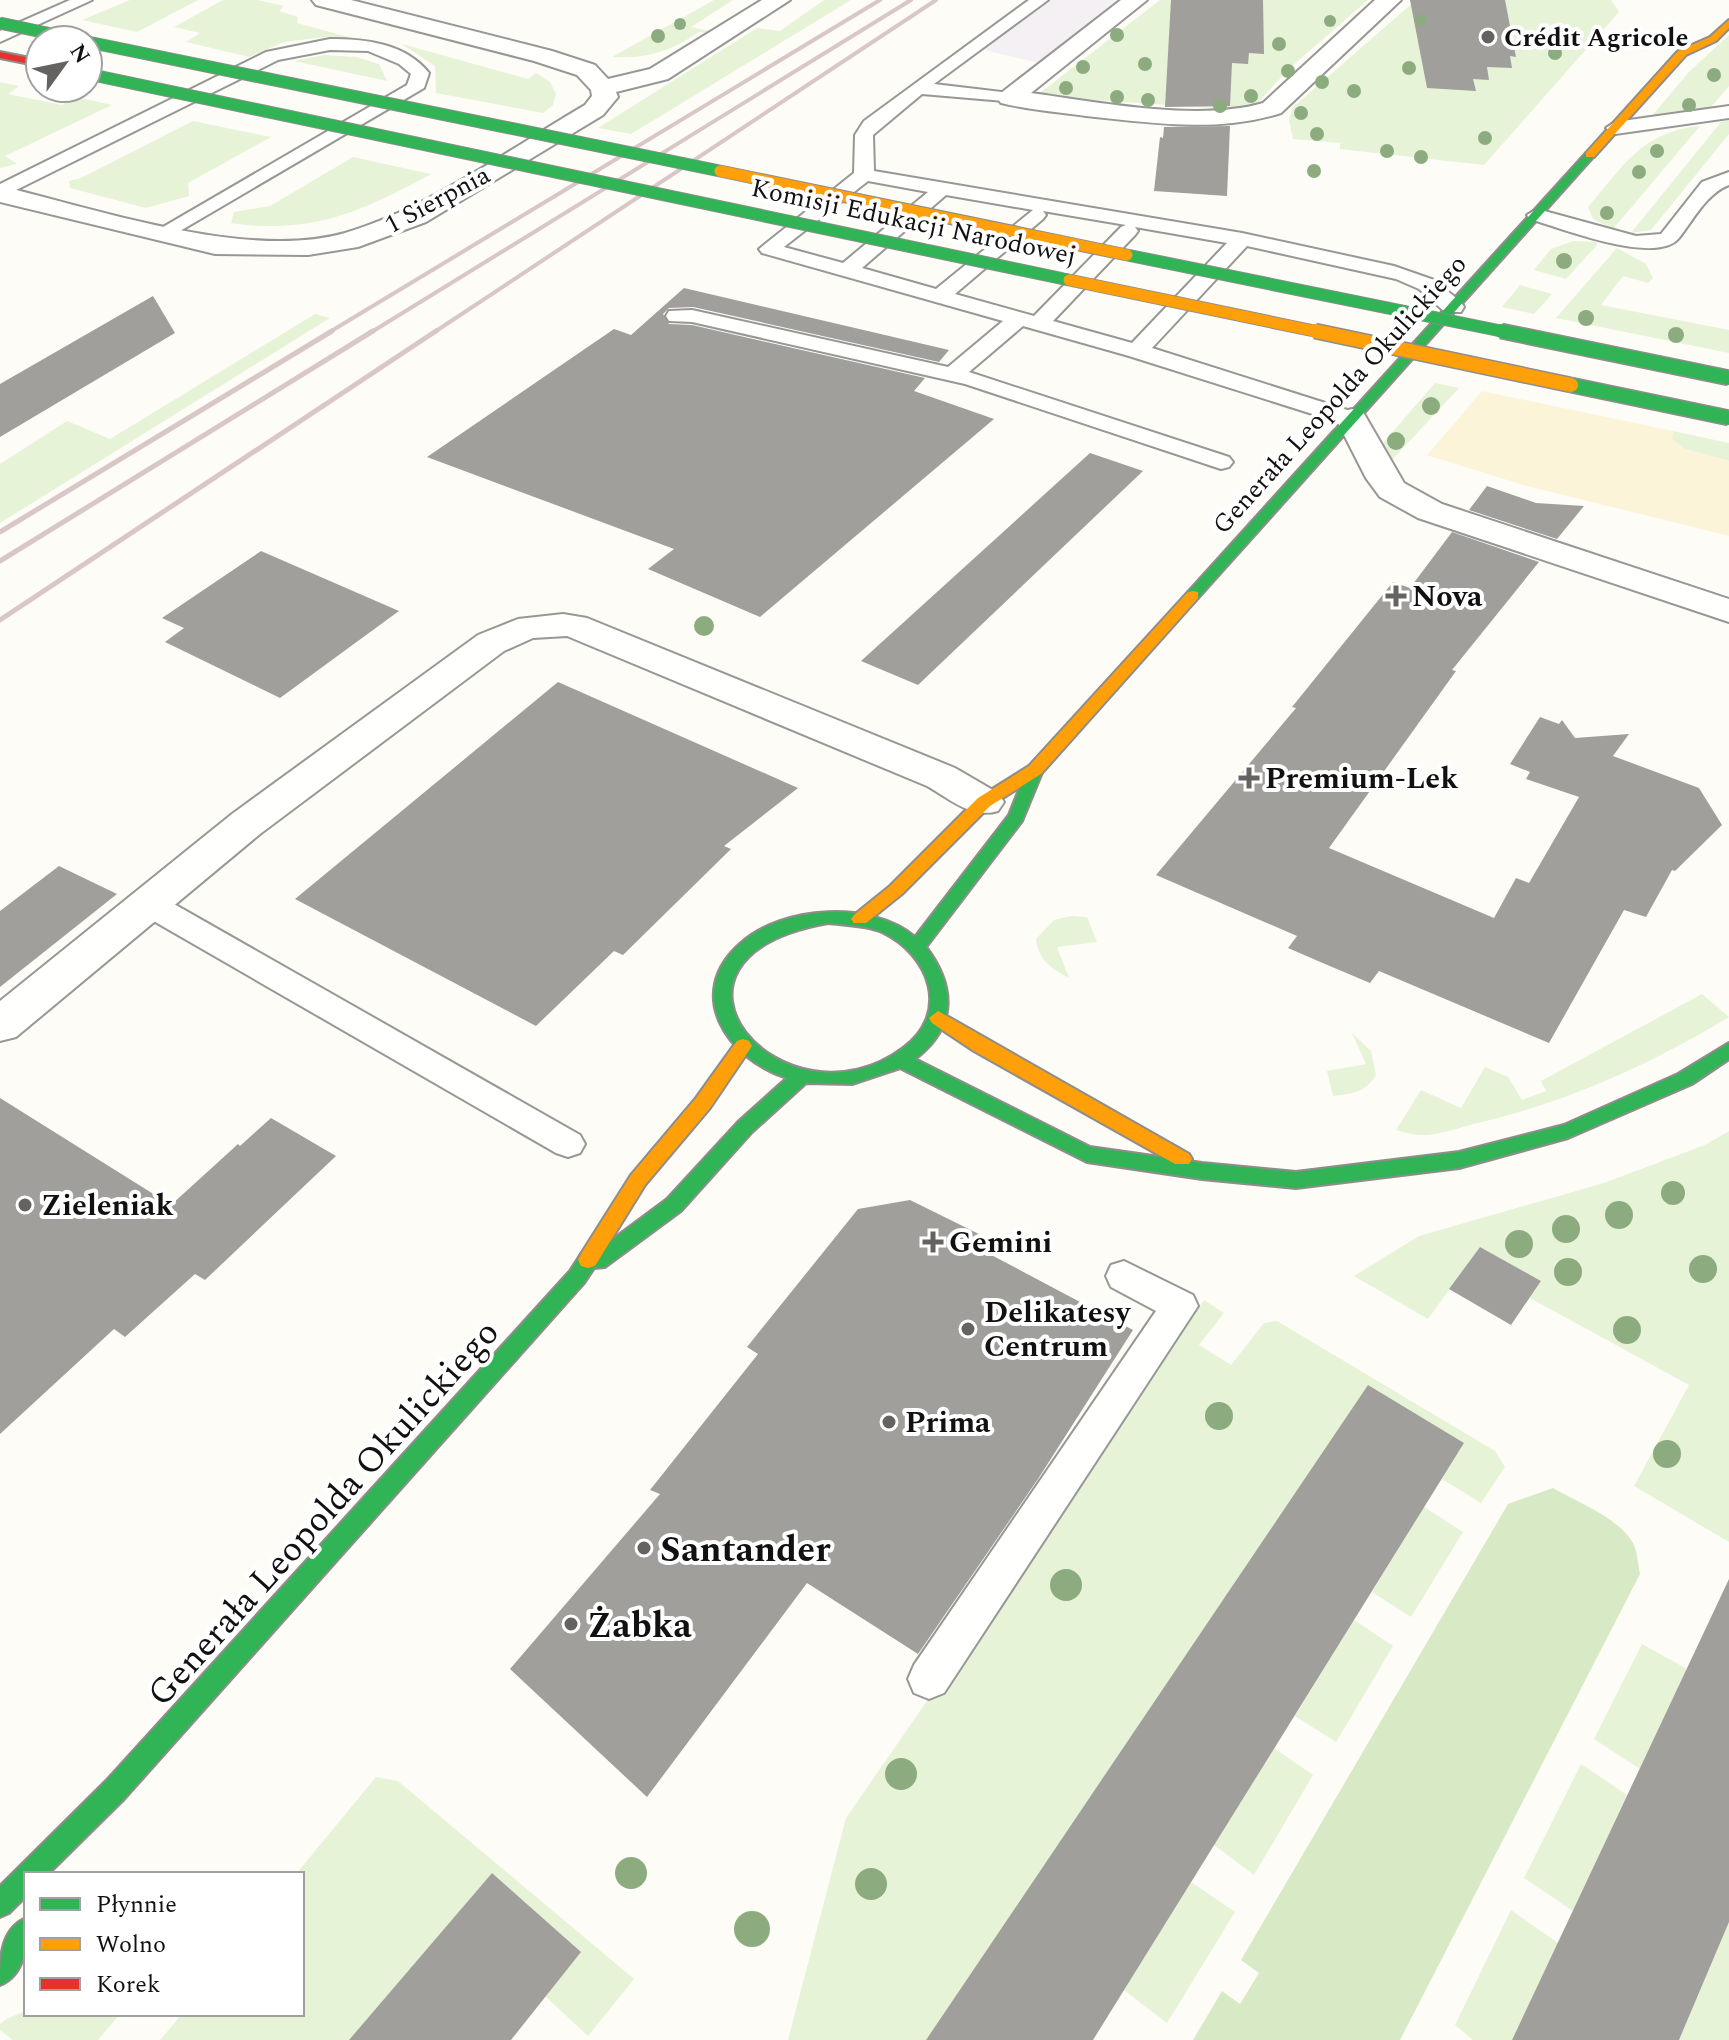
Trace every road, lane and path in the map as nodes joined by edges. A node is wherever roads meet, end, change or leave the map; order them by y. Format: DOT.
graph roads {
  1 [pos="84,0"];
  2 [pos="324,0"];
  3 [pos="778,0"];
  4 [pos="1040,0"];
  5 [pos="1135,0"];
  6 [pos="1389,0"];
  7 [pos="1729,11"];
  8 [pos="0,23"];
  9 [pos="24,28"];
  10 [pos="1688,32"];
  11 [pos="0,37"];
  12 [pos="104,45"];
  13 [pos="1682,53"];
  14 [pos="0,55"];
  15 [pos="24,60"];
  16 [pos="104,77"];
  17 [pos="603,88"];
  18 [pos="919,88"];
  19 [pos="1010,98"];
  20 [pos="1729,112"];
  21 [pos="1615,128"];
  22 [pos="864,175"];
  23 [pos="1729,178"];
  24 [pos="944,188"];
  25 [pos="0,193"];
  26 [pos="1048,205"];
  27 [pos="1537,215"];
  28 [pos="1138,220"];
  29 [pos="161,234"];
  30 [pos="1242,239"];
  31 [pos="848,270"];
  32 [pos="941,295"];
  33 [pos="1453,307"];
  34 [pos="677,316"];
  35 [pos="1028,321"];
  36 [pos="1137,351"];
  37 [pos="953,374"];
  38 [pos="1729,378"];
  39 [pos="1729,418"];
  40 [pos="1352,419"];
  41 [pos="1221,462"];
  42 [pos="1729,611"];
  43 [pos="1035,770"];
  44 [pos="984,802"];
  45 [pos="149,904"];
  46 [pos="860,919"];
  47 [pos="917,946"];
  48 [pos="938,1018"];
  49 [pos="0,1025"];
  50 [pos="743,1046"];
  51 [pos="1729,1050"];
  52 [pos="901,1060"];
  53 [pos="802,1076"];
  54 [pos="568,1144"];
  55 [pos="1202,1171"];
  56 [pos="1124,1276"];
  57 [pos="577,1277"];
  58 [pos="929,1679"];
  59 [pos="115,1790"];
  60 [pos="69,1862"];
  61 [pos="32,1872"];
  62 [pos="24,1880"];
  63 [pos="0,1904"];
  64 [pos="24,1934"];
  65 [pos="0,1972"];
  1 -- 11 [label="lane"];
  2 -- 17 [label="street"];
  3 -- 17 [label="street"];
  4 -- 18 [label="lane"];
  5 -- 19 [label="street"];
  6 -- 19 [label="street"];
  7 -- 13 [label="street, Generała Leopolda Okulickiego"];
  8 -- 9 [label="street, bridge"];
  10 -- 13 [label="street, Generała Leopolda Okulickiego"];
  12 -- 38 [label="street, Komisji Edukacji Narodowej, bridge"];
  13 -- 21 [label="street, Generała Leopolda Okulickiego"];
  14 -- 15 [label="street"];
  16 -- 39 [label="street, Komisji Edukacji Narodowej, bridge"];
  17 -- 29 [label="street, 1 Sierpnia"];
  18 -- 19 [label="lane"];
  18 -- 22 [label="lane"];
  20 -- 21 [label="lane"];
  21 -- 27 [label="street, Generała Leopolda Okulickiego"];
  22 -- 24 [label="lane"];
  22 -- 31 [label="lane"];
  23 -- 27 [label="lane"];
  24 -- 26 [label="lane"];
  24 -- 31 [label="lane"];
  25 -- 29 [label="street, 1 Sierpnia"];
  25 -- 29 [label="lane"];
  26 -- 28 [label="lane"];
  26 -- 32 [label="lane"];
  27 -- 33 [label="street, Generała Leopolda Okulickiego"];
  28 -- 30 [label="lane"];
  28 -- 35 [label="lane"];
  30 -- 33 [label="lane"];
  30 -- 36 [label="lane"];
  31 -- 32 [label="lane"];
  32 -- 35 [label="lane"];
  33 -- 40 [label="street, Generała Leopolda Okulickiego"];
  34 -- 37 [label="lane"];
  35 -- 36 [label="lane"];
  35 -- 37 [label="lane"];
  36 -- 40 [label="lane"];
  37 -- 41 [label="lane"];
  40 -- 42 [label="street"];
  40 -- 43 [label="street, Generała Leopolda Okulickiego"];
  43 -- 44 [label="street, Generała Leopolda Okulickiego"];
  43 -- 47 [label="street, Generała Leopolda Okulickiego"];
  44 -- 45 [label="street"];
  44 -- 46 [label="street, Generała Leopolda Okulickiego"];
  45 -- 49 [label="street"];
  45 -- 54 [label="lane"];
  46 -- 47 [label="street"];
  46 -- 50 [label="street"];
  47 -- 48 [label="street"];
  48 -- 52 [label="street"];
  48 -- 55 [label="street"];
  50 -- 53 [label="street"];
  50 -- 57 [label="street, Generała Leopolda Okulickiego"];
  51 -- 55 [label="street"];
  52 -- 53 [label="street"];
  52 -- 55 [label="street"];
  53 -- 57 [label="street, Generała Leopolda Okulickiego"];
  56 -- 58 [label="lane"];
  57 -- 59 [label="street, Generała Leopolda Okulickiego"];
  59 -- 60 [label="street, Generała Leopolda Okulickiego"];
  59 -- 61 [label="street, Generała Leopolda Okulickiego"];
  62 -- 63 [label="street, Generała Leopolda Okulickiego"];
  64 -- 65 [label="street"];
}
